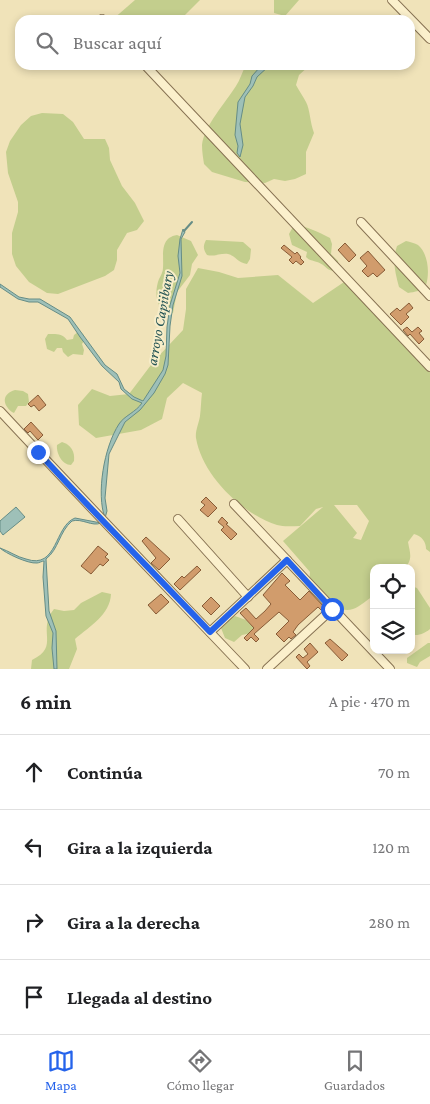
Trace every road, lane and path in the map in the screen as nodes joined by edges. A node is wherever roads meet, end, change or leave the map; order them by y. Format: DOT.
graph roads {
  1 [pos="392,0"];
  2 [pos="407,15"];
  3 [pos="415,24"];
  4 [pos="430,39"];
  5 [pos="150,70"];
  6 [pos="361,222"];
  7 [pos="430,296"];
  8 [pos="430,367"];
  9 [pos="0,411"];
  10 [pos="234,504"];
  11 [pos="178,519"];
  12 [pos="287,560"];
  13 [pos="248,598"];
  14 [pos="332,609"];
  15 [pos="210,632"];
  16 [pos="383,662"];
  17 [pos="245,669"];
  18 [pos="267,669"];
  19 [pos="376,669"];
  20 [pos="390,669"];
  1 -- 2 [label="street"];
  3 -- 4 [label="street"];
  5 -- 8 [label="street"];
  6 -- 7 [label="street"];
  9 -- 15 [label="street"];
  10 -- 12 [label="street"];
  11 -- 13 [label="street"];
  12 -- 13 [label="street"];
  12 -- 14 [label="street"];
  13 -- 15 [label="street"];
  14 -- 16 [label="street"];
  14 -- 18 [label="street"];
  15 -- 17 [label="street"];
  16 -- 19 [label="street"];
  16 -- 20 [label="street"];
}
